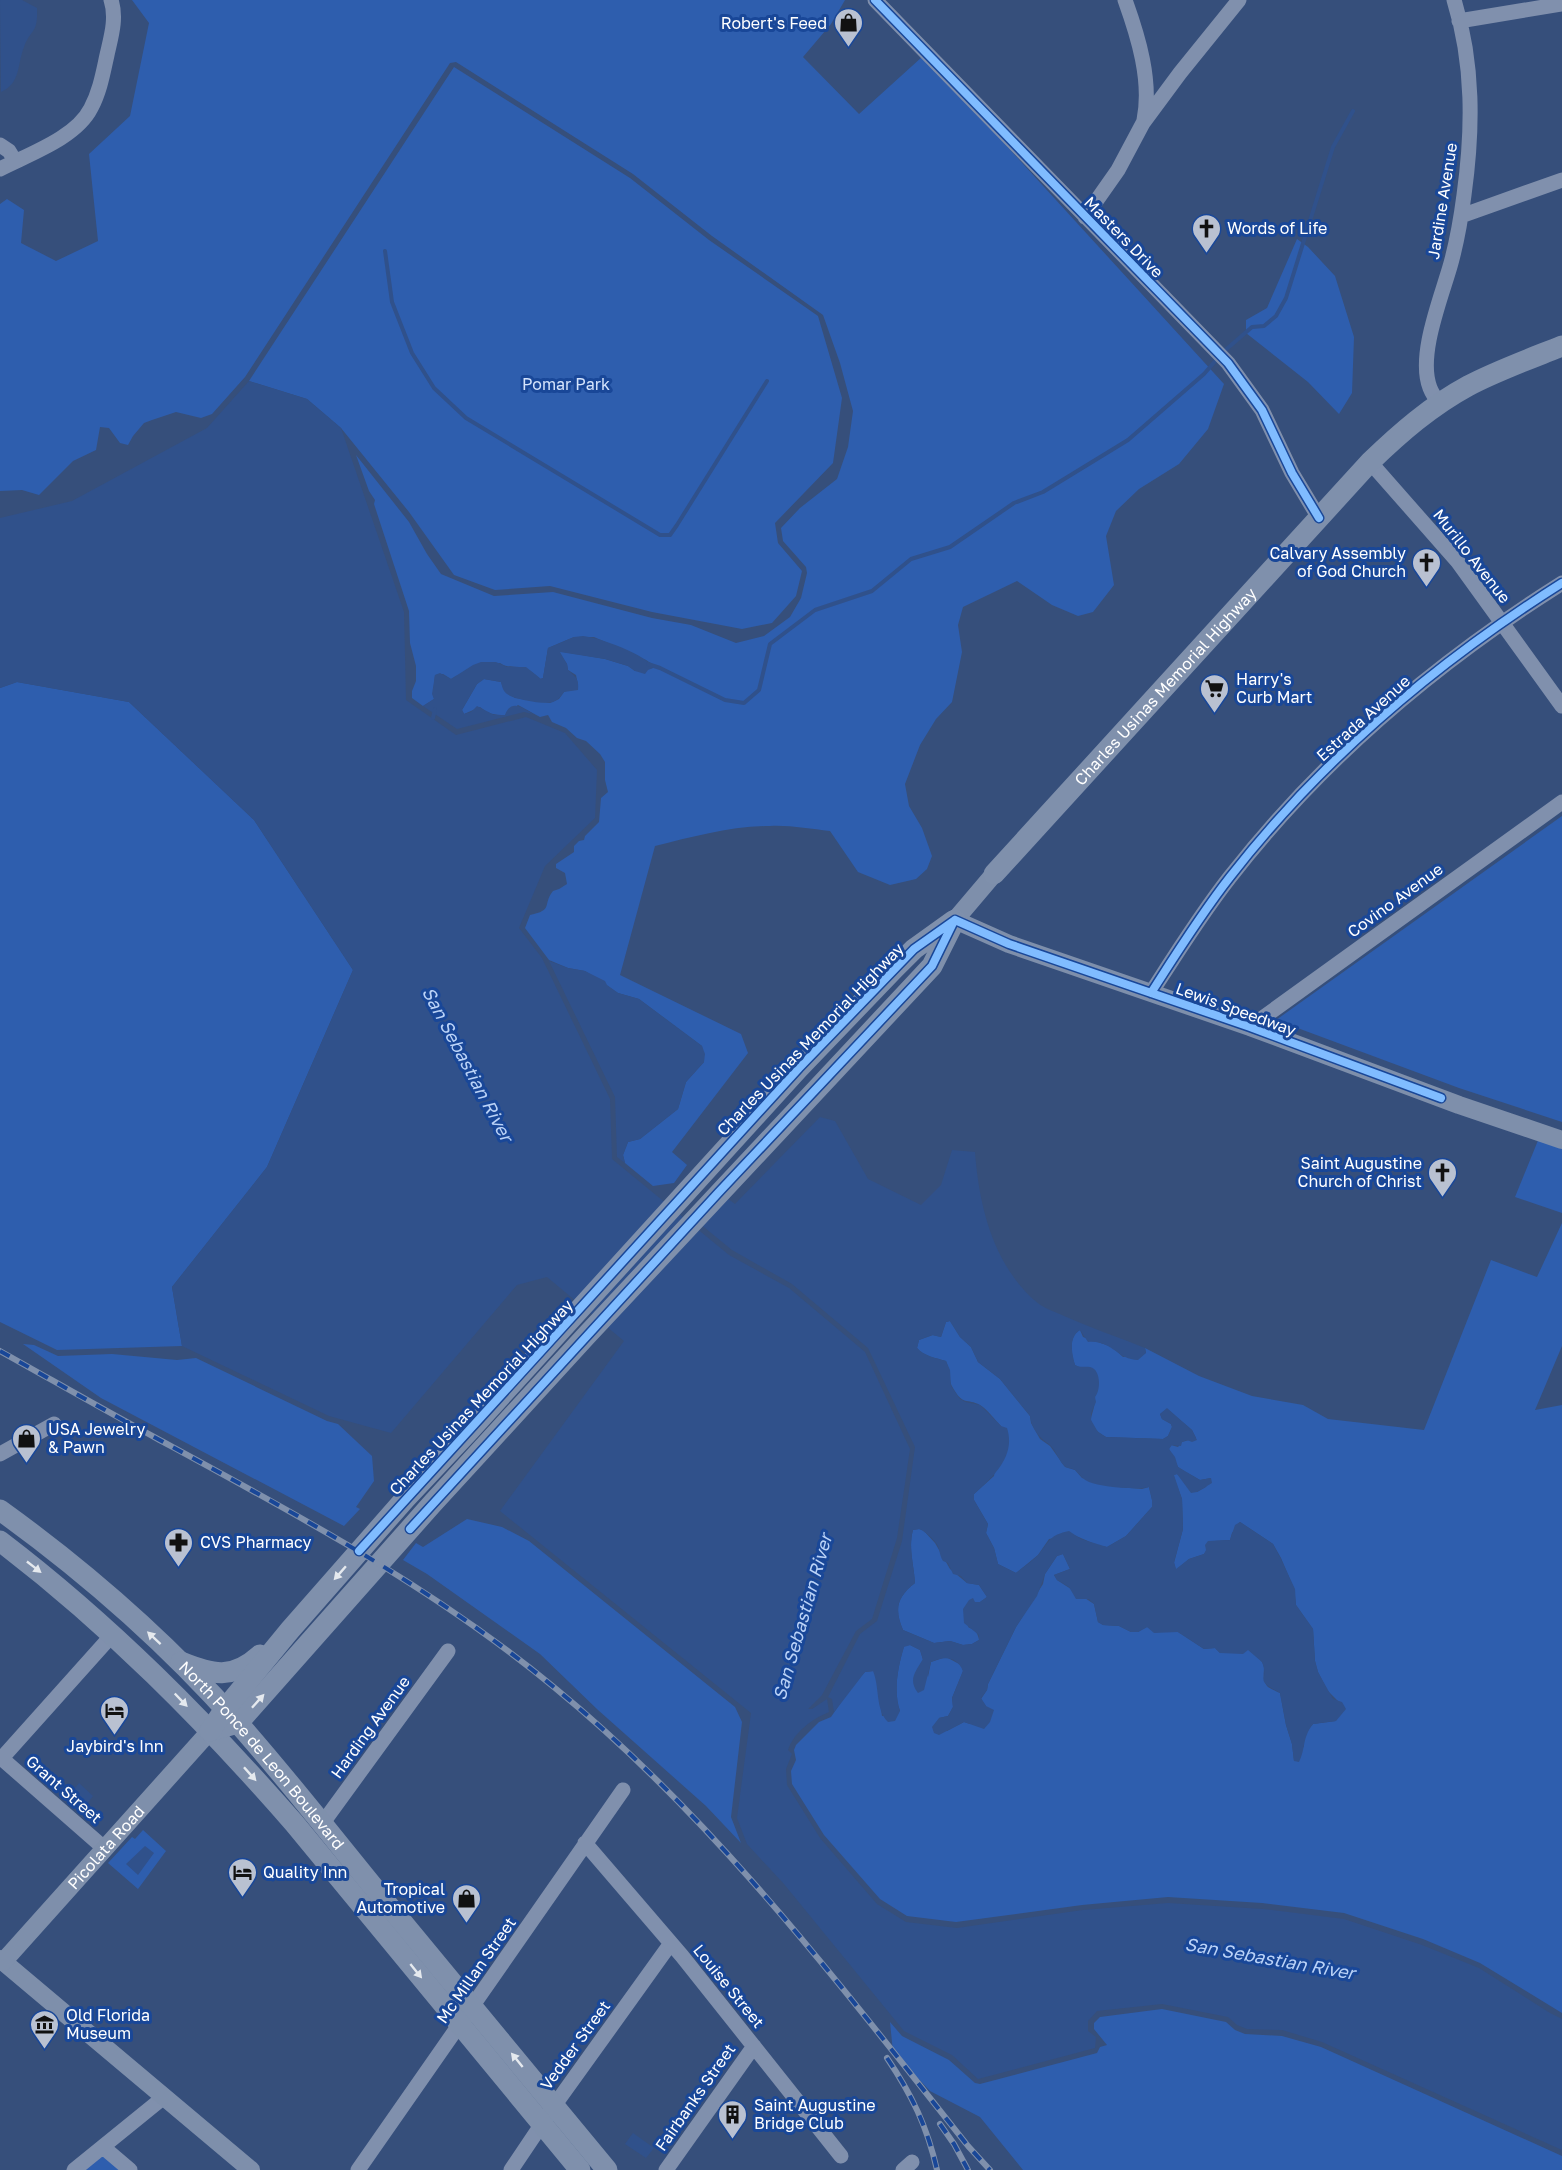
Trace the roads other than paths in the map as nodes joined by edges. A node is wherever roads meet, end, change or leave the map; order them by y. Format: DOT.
graph roads {
  1 [pos="111,0"];
  2 [pos="875,0"];
  3 [pos="1125,0"];
  4 [pos="1239,0"];
  5 [pos="1454,0"];
  6 [pos="1562,4"];
  7 [pos="1459,21"];
  8 [pos="1143,123"];
  9 [pos="0,146"];
  10 [pos="15,161"];
  11 [pos="0,169"];
  12 [pos="1562,180"];
  13 [pos="1461,216"];
  14 [pos="1085,217"];
  15 [pos="1562,346"];
  16 [pos="1439,404"];
  17 [pos="1370,462"];
  18 [pos="1319,518"];
  19 [pos="1562,583"];
  20 [pos="1501,622"];
  21 [pos="1562,706"];
  22 [pos="1562,802"];
  23 [pos="994,874"];
  24 [pos="955,920"];
  25 [pos="1151,993"];
  26 [pos="1250,1027"];
  27 [pos="1562,1140"];
  28 [pos="54,1424"];
  29 [pos="0,1454"];
  30 [pos="0,1510"];
  31 [pos="23,1527"];
  32 [pos="2,1546"];
  33 [pos="290,1630"];
  34 [pos="112,1634"];
  35 [pos="448,1652"];
  36 [pos="178,1661"];
  37 [pos="232,1716"];
  38 [pos="210,1731"];
  39 [pos="1,1758"];
  40 [pos="623,1790"];
  41 [pos="322,1824"];
  42 [pos="585,1843"];
  43 [pos="104,1848"];
  44 [pos="671,1943"];
  45 [pos="1,1960"];
  46 [pos="472,2006"];
  47 [pos="460,2024"];
  48 [pos="754,2046"];
  49 [pos="164,2097"];
  50 [pos="554,2106"];
  51 [pos="542,2124"];
  52 [pos="103,2147"];
  53 [pos="841,2156"];
  54 [pos="74,2170"];
  55 [pos="130,2170"];
  56 [pos="251,2170"];
  57 [pos="358,2170"];
  58 [pos="512,2170"];
  59 [pos="580,2170"];
  60 [pos="607,2170"];
  61 [pos="666,2170"];
  1 -- 10 [label="street"];
  2 -- 14 [label="street, Masters Drive"];
  3 -- 8 [label="street"];
  4 -- 8 [label="street"];
  5 -- 7 [label="street, Jardine Avenue"];
  6 -- 7 [label="street"];
  7 -- 13 [label="street, Jardine Avenue"];
  8 -- 14 [label="street"];
  9 -- 10 [label="street"];
  10 -- 11 [label="street"];
  12 -- 13 [label="street"];
  13 -- 16 [label="street, Jardine Avenue"];
  14 -- 18 [label="street, Masters Drive"];
  15 -- 16 [label="highway, Charles Usinas Memorial Highway"];
  16 -- 17 [label="highway, Charles Usinas Memorial Highway"];
  17 -- 18 [label="highway, Charles Usinas Memorial Highway"];
  17 -- 20 [label="street, Murillo Avenue"];
  18 -- 23 [label="highway, Charles Usinas Memorial Highway"];
  19 -- 20 [label="street, Estrada Avenue"];
  20 -- 21 [label="street, Murillo Avenue"];
  20 -- 25 [label="street, Estrada Avenue"];
  22 -- 26 [label="street, Covino Avenue"];
  23 -- 24 [label="main road, Charles Usinas Memorial Highway"];
  24 -- 25 [label="main road, Lewis Speedway"];
  24 -- 33 [label="highway, Charles Usinas Memorial Highway, one-way"];
  37 -- 24 [label="highway, Charles Usinas Memorial Highway, one-way"];
  25 -- 26 [label="main road, Lewis Speedway"];
  26 -- 27 [label="main road, Lewis Speedway"];
  28 -- 29 [label="street"];
  30 -- 31 [label="highway, North Ponce de Leon Boulevard"];
  31 -- 32 [label="street"];
  36 -- 31 [label="highway, North Ponce de Leon Boulevard, one-way"];
  32 -- 34 [label="highway, North Ponce de Leon Boulevard, one-way"];
  33 -- 36 [label="highway"];
  33 -- 37 [label="highway, Charles Usinas Memorial Highway"];
  34 -- 38 [label="highway, North Ponce de Leon Boulevard, one-way"];
  34 -- 39 [label="street"];
  35 -- 41 [label="street, Harding Avenue"];
  36 -- 37 [label="highway, North Ponce de Leon Boulevard"];
  37 -- 38 [label="highway"];
  37 -- 41 [label="highway, North Ponce de Leon Boulevard"];
  38 -- 43 [label="main road, Picolata Road"];
  38 -- 47 [label="highway, North Ponce de Leon Boulevard, one-way"];
  39 -- 43 [label="street, Grant Street"];
  40 -- 42 [label="street, Mc Millan Street"];
  41 -- 46 [label="highway, North Ponce de Leon Boulevard"];
  42 -- 44 [label="street, Louise Street"];
  42 -- 46 [label="street, Mc Millan Street"];
  43 -- 45 [label="main road, Picolata Road"];
  44 -- 48 [label="street, Louise Street"];
  44 -- 50 [label="street, Vedder Street"];
  45 -- 49 [label="main road"];
  46 -- 47 [label="street, Mc Millan Street"];
  50 -- 46 [label="highway, North Ponce de Leon Boulevard, one-way"];
  47 -- 51 [label="highway, North Ponce de Leon Boulevard"];
  47 -- 57 [label="street, Mc Millan Street"];
  48 -- 53 [label="street, Louise Street"];
  48 -- 61 [label="street, Fairbanks Street"];
  49 -- 52 [label="street"];
  49 -- 56 [label="main road"];
  50 -- 51 [label="street, Vedder Street"];
  50 -- 60 [label="highway, North Ponce de Leon Boulevard"];
  51 -- 58 [label="street, Vedder Street"];
  51 -- 59 [label="highway, North Ponce de Leon Boulevard"];
  52 -- 54 [label="street"];
  52 -- 55 [label="street"];
}
